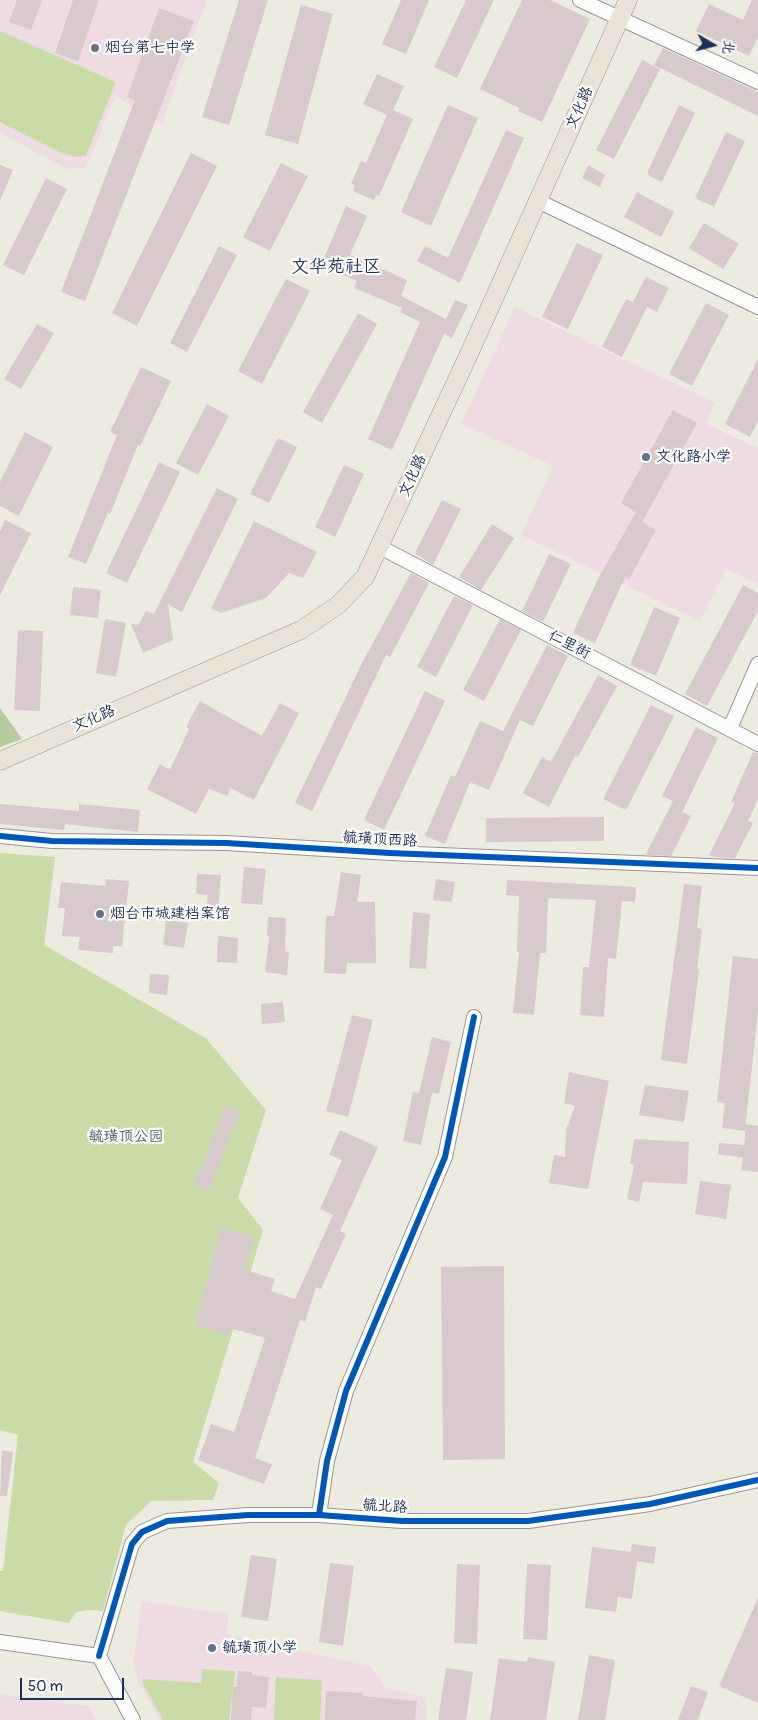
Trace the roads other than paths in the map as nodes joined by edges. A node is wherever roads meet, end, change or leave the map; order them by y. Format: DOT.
graph roads {
  1 [pos="580,0"];
  2 [pos="628,0"];
  3 [pos="620,18"];
  4 [pos="758,82"];
  5 [pos="538,201"];
  6 [pos="758,307"];
  7 [pos="380,547"];
  8 [pos="758,664"];
  9 [pos="730,728"];
  10 [pos="758,744"];
  11 [pos="0,761"];
  12 [pos="0,836"];
  13 [pos="758,868"];
  14 [pos="474,1017"];
  15 [pos="758,1480"];
  16 [pos="319,1515"];
  17 [pos="0,1642"];
  18 [pos="99,1656"];
  19 [pos="133,1720"];
  1 -- 3 [label="street"];
  2 -- 3 [label="main road, 文化路"];
  3 -- 4 [label="street"];
  3 -- 5 [label="main road, 文化路"];
  5 -- 6 [label="street"];
  5 -- 7 [label="main road, 文化路"];
  7 -- 9 [label="street, 仁里街"];
  7 -- 11 [label="main road, 文化路"];
  8 -- 9 [label="street"];
  9 -- 10 [label="street, 仁里街"];
  12 -- 13 [label="street, 毓璜顶西路"];
  14 -- 16 [label="street"];
  15 -- 16 [label="street, 毓北路"];
  16 -- 18 [label="street, 毓北路"];
  17 -- 18 [label="street"];
  18 -- 19 [label="street"];
}
